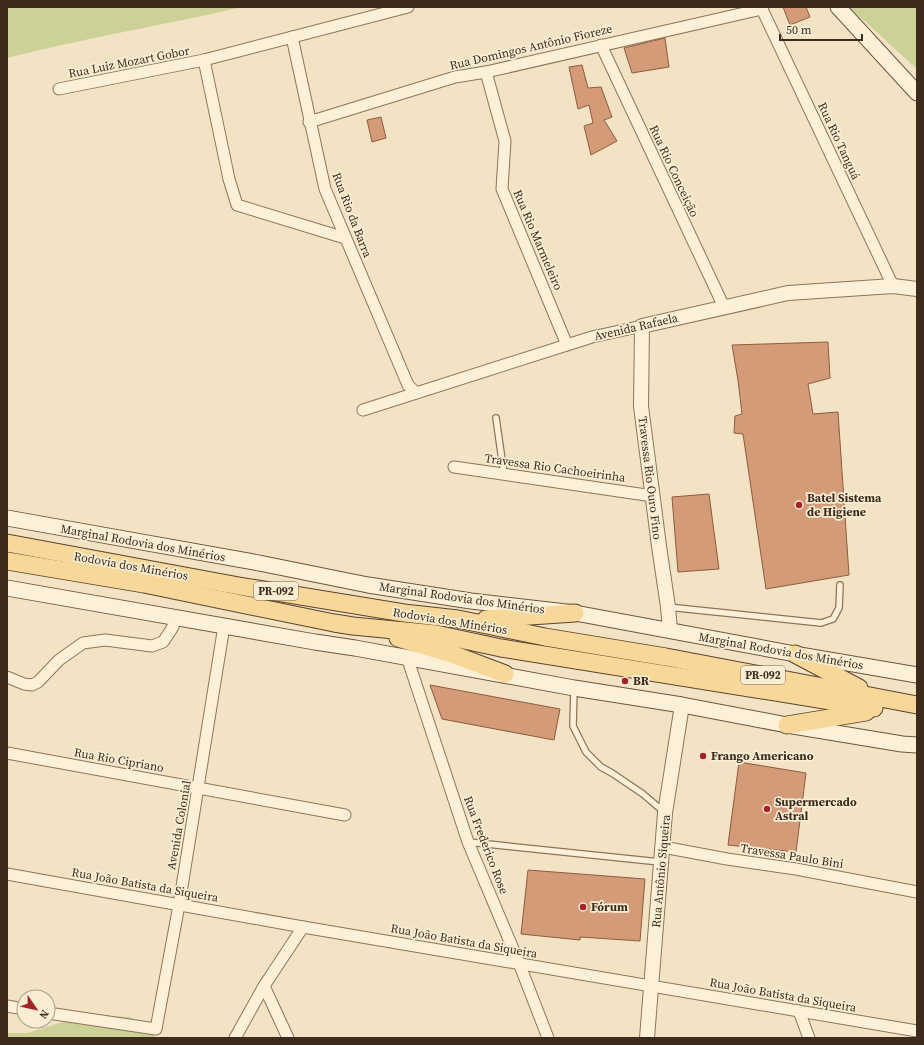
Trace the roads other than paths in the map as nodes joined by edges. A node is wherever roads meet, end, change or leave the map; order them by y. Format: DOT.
graph roads {
  1 [pos="408,7"];
  2 [pos="838,7"];
  3 [pos="762,8"];
  4 [pos="292,37"];
  5 [pos="601,45"];
  6 [pos="204,60"];
  7 [pos="486,72"];
  8 [pos="59,89"];
  9 [pos="917,93"];
  10 [pos="309,122"];
  11 [pos="346,238"];
  12 [pos="893,286"];
  13 [pos="917,289"];
  14 [pos="724,307"];
  15 [pos="642,326"];
  16 [pos="567,345"];
  17 [pos="416,393"];
  18 [pos="363,410"];
  19 [pos="496,418"];
  20 [pos="454,467"];
  21 [pos="504,474"];
  22 [pos="653,496"];
  23 [pos="7,518"];
  24 [pos="7,543"];
  25 [pos="7,561"];
  26 [pos="840,585"];
  27 [pos="7,588"];
  28 [pos="668,607"];
  29 [pos="575,613"];
  30 [pos="176,618"];
  31 [pos="461,620"];
  32 [pos="224,626"];
  33 [pos="353,626"];
  34 [pos="670,630"];
  35 [pos="796,654"];
  36 [pos="407,657"];
  37 [pos="505,674"];
  38 [pos="917,675"];
  39 [pos="7,677"];
  40 [pos="574,688"];
  41 [pos="877,703"];
  42 [pos="682,705"];
  43 [pos="917,705"];
  44 [pos="917,716"];
  45 [pos="788,725"];
  46 [pos="917,745"];
  47 [pos="7,753"];
  48 [pos="198,788"];
  49 [pos="665,813"];
  50 [pos="345,815"];
  51 [pos="468,842"];
  52 [pos="663,847"];
  53 [pos="662,862"];
  54 [pos="7,874"];
  55 [pos="917,892"];
  56 [pos="178,905"];
  57 [pos="303,927"];
  58 [pos="519,963"];
  59 [pos="264,986"];
  60 [pos="652,986"];
  61 [pos="799,1011"];
  62 [pos="56,1014"];
  63 [pos="917,1031"];
  64 [pos="235,1038"];
  65 [pos="288,1038"];
  66 [pos="548,1038"];
  67 [pos="647,1038"];
  68 [pos="809,1038"];
  1 -- 4 [label="street, Rua Luiz Mozart Gobor"];
  2 -- 9 [label="main road"];
  3 -- 5 [label="street, Rua Domingos Antônio Fioreze"];
  3 -- 12 [label="street, Rua Rio Tanguá"];
  4 -- 6 [label="street, Rua Luiz Mozart Gobor"];
  4 -- 10 [label="street, Rua Rio da Barra"];
  5 -- 7 [label="street, Rua Domingos Antônio Fioreze"];
  5 -- 14 [label="street, Rua Rio Conceição"];
  6 -- 8 [label="street, Rua Luiz Mozart Gobor"];
  6 -- 11 [label="street"];
  7 -- 10 [label="street, Rua Domingos Antônio Fioreze"];
  7 -- 16 [label="street, Rua Rio Marmeleiro"];
  10 -- 11 [label="street, Rua Rio da Barra"];
  11 -- 17 [label="street, Rua Rio da Barra"];
  12 -- 13 [label="street, Avenida Rafaela"];
  12 -- 14 [label="street, Avenida Rafaela"];
  14 -- 15 [label="street, Avenida Rafaela"];
  15 -- 16 [label="street, Avenida Rafaela"];
  15 -- 22 [label="street, Travessa Rio Ouro Fino"];
  16 -- 17 [label="street, Avenida Rafaela"];
  17 -- 18 [label="street, Avenida Rafaela"];
  19 -- 21 [label="lane"];
  20 -- 21 [label="street, Travessa Rio Cachoeirinha"];
  21 -- 22 [label="street, Travessa Rio Cachoeirinha"];
  22 -- 28 [label="street, Travessa Rio Ouro Fino"];
  23 -- 29 [label="main road, Marginal Rodovia dos Minérios"];
  24 -- 31 [label="main road, Rodovia dos Minérios / PR-092"];
  25 -- 33 [label="main road, Rodovia dos Minérios / PR-092"];
  26 -- 28 [label="lane"];
  27 -- 30 [label="main road"];
  28 -- 34 [label="street, Travessa Rio Ouro Fino"];
  29 -- 31 [label="main road"];
  29 -- 34 [label="main road, Marginal Rodovia dos Minérios"];
  30 -- 32 [label="main road"];
  30 -- 39 [label="street"];
  31 -- 41 [label="main road, Rodovia dos Minérios / PR-092"];
  32 -- 36 [label="main road"];
  32 -- 48 [label="street, Avenida Colonial"];
  33 -- 37 [label="main road"];
  33 -- 41 [label="main road, Rodovia dos Minérios / PR-092"];
  34 -- 35 [label="main road, Marginal Rodovia dos Minérios"];
  35 -- 38 [label="main road, Marginal Rodovia dos Minérios"];
  35 -- 41 [label="main road"];
  36 -- 37 [label="main road"];
  36 -- 51 [label="street, Rua Frederico Rose"];
  37 -- 40 [label="main road"];
  40 -- 42 [label="main road"];
  40 -- 49 [label="lane"];
  41 -- 43 [label="main road, Rodovia dos Minérios / PR-092"];
  41 -- 44 [label="main road, Rodovia dos Minérios / PR-092"];
  41 -- 45 [label="main road"];
  42 -- 45 [label="main road"];
  42 -- 49 [label="street, Rua Antônio Siqueira"];
  45 -- 46 [label="main road"];
  47 -- 48 [label="street, Rua Rio Cipriano"];
  48 -- 50 [label="street, Rua Rio Cipriano"];
  48 -- 56 [label="street, Avenida Colonial"];
  49 -- 52 [label="street, Rua Antônio Siqueira"];
  51 -- 53 [label="lane"];
  51 -- 58 [label="street, Rua Frederico Rose"];
  52 -- 53 [label="street, Rua Antônio Siqueira"];
  52 -- 55 [label="street, Travessa Paulo Bini"];
  53 -- 60 [label="street, Rua Antônio Siqueira"];
  54 -- 56 [label="street, Rua João Batista da Siqueira"];
  56 -- 57 [label="street, Rua João Batista da Siqueira"];
  56 -- 62 [label="street, Avenida Colonial"];
  57 -- 58 [label="street, Rua João Batista da Siqueira"];
  57 -- 59 [label="street"];
  58 -- 60 [label="street, Rua João Batista da Siqueira"];
  58 -- 66 [label="street, Rua Frederico Rose"];
  59 -- 64 [label="street"];
  59 -- 65 [label="street"];
  60 -- 61 [label="street, Rua João Batista da Siqueira"];
  60 -- 67 [label="street, Rua Antônio Siqueira"];
  61 -- 63 [label="street, Rua João Batista da Siqueira"];
  61 -- 68 [label="street"];
}
